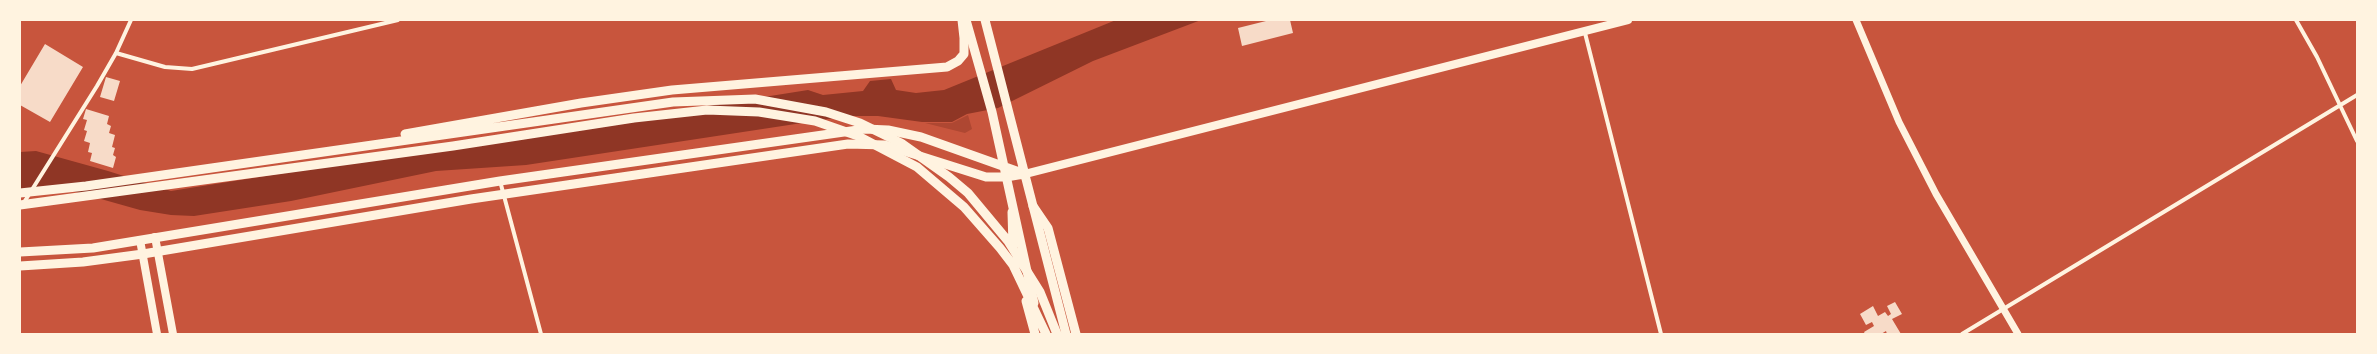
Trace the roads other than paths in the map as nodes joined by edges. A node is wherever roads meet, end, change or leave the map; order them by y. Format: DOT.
graph roads {
  1 [pos="131,20"];
  2 [pos="398,20"];
  3 [pos="962,20"];
  4 [pos="966,20"];
  5 [pos="985,20"];
  6 [pos="1628,20"];
  7 [pos="1856,20"];
  8 [pos="2296,20"];
  9 [pos="1585,33"];
  10 [pos="116,53"];
  11 [pos="2357,95"];
  12 [pos="2340,105"];
  13 [pos="2357,140"];
  14 [pos="264,160"];
  15 [pos="1003,166"];
  16 [pos="1025,174"];
  17 [pos="1006,177"];
  18 [pos="500,181"];
  19 [pos="503,194"];
  20 [pos="22,199"];
  21 [pos="1033,206"];
  22 [pos="20,209"];
  23 [pos="1012,212"];
  24 [pos="155,237"];
  25 [pos="140,240"];
  26 [pos="20,252"];
  27 [pos="158,252"];
  28 [pos="143,254"];
  29 [pos="20,266"];
  30 [pos="2004,310"];
  31 [pos="157,334"];
  32 [pos="173,334"];
  33 [pos="542,334"];
  34 [pos="1035,334"];
  35 [pos="1041,334"];
  36 [pos="1046,334"];
  37 [pos="1057,334"];
  38 [pos="1066,334"];
  39 [pos="1076,334"];
  40 [pos="1661,334"];
  41 [pos="1962,334"];
  42 [pos="2018,334"];
  1 -- 10 [label="street"];
  2 -- 10 [label="street"];
  3 -- 14 [label="main road"];
  4 -- 15 [label="main road"];
  5 -- 16 [label="main road"];
  6 -- 9 [label="main road"];
  7 -- 30 [label="street"];
  8 -- 12 [label="street"];
  9 -- 16 [label="main road"];
  9 -- 40 [label="street"];
  10 -- 20 [label="street"];
  11 -- 12 [label="street"];
  12 -- 13 [label="street"];
  12 -- 30 [label="street"];
  14 -- 20 [label="main road"];
  14 -- 37 [label="main road"];
  15 -- 16 [label="main road"];
  15 -- 17 [label="main road"];
  15 -- 18 [label="main road"];
  16 -- 17 [label="main road"];
  16 -- 21 [label="main road"];
  17 -- 19 [label="main road"];
  17 -- 23 [label="main road"];
  18 -- 19 [label="street"];
  18 -- 24 [label="main road"];
  19 -- 27 [label="main road"];
  19 -- 33 [label="street"];
  20 -- 22 [label="street"];
  20 -- 36 [label="main road"];
  21 -- 38 [label="main road"];
  21 -- 39 [label="main road"];
  23 -- 34 [label="main road"];
  23 -- 35 [label="main road"];
  24 -- 25 [label="main road"];
  24 -- 27 [label="main road"];
  25 -- 26 [label="main road"];
  25 -- 28 [label="main road"];
  27 -- 28 [label="main road"];
  27 -- 32 [label="main road"];
  28 -- 29 [label="main road"];
  28 -- 31 [label="main road"];
  30 -- 41 [label="street"];
  30 -- 42 [label="street"];
}
